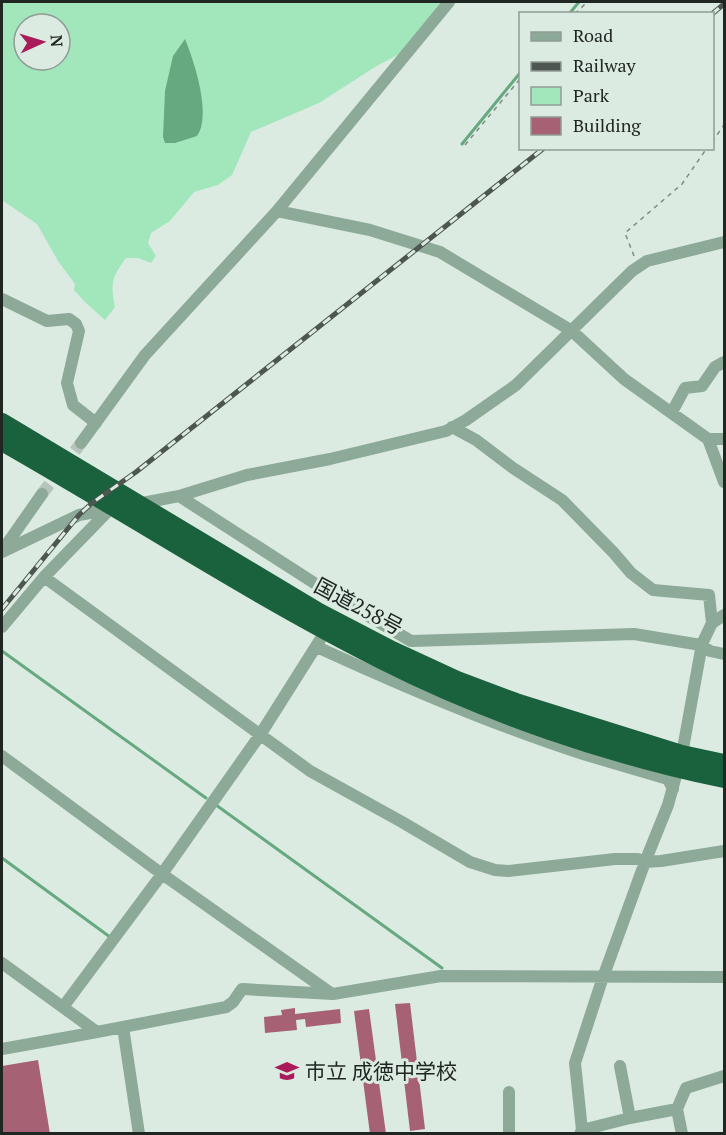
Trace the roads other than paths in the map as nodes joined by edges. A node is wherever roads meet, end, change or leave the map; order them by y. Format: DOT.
graph roads {
  1 [pos="449,2"];
  2 [pos="277,212"];
  3 [pos="724,242"];
  4 [pos="2,299"];
  5 [pos="572,331"];
  6 [pos="724,362"];
  7 [pos="672,412"];
  8 [pos="2,422"];
  9 [pos="96,423"];
  10 [pos="452,427"];
  11 [pos="708,439"];
  12 [pos="724,439"];
  13 [pos="2,442"];
  14 [pos="81,443"];
  15 [pos="724,482"];
  16 [pos="97,487"];
  17 [pos="42,494"];
  18 [pos="178,496"];
  19 [pos="110,509"];
  20 [pos="2,551"];
  21 [pos="44,577"];
  22 [pos="724,615"];
  23 [pos="712,623"];
  24 [pos="2,627"];
  25 [pos="701,645"];
  26 [pos="724,654"];
  27 [pos="260,735"];
  28 [pos="2,756"];
  29 [pos="680,762"];
  30 [pos="724,763"];
  31 [pos="724,779"];
  32 [pos="673,789"];
  33 [pos="724,851"];
  34 [pos="645,862"];
  35 [pos="162,874"];
  36 [pos="2,963"];
  37 [pos="604,977"];
  38 [pos="724,977"];
  39 [pos="333,994"];
  40 [pos="63,1007"];
  41 [pos="123,1027"];
  42 [pos="97,1032"];
  43 [pos="2,1049"];
  44 [pos="620,1066"];
  45 [pos="724,1076"];
  46 [pos="510,1092"];
  47 [pos="677,1109"];
  48 [pos="630,1118"];
  49 [pos="581,1132"];
  50 [pos="139,1134"];
  51 [pos="509,1134"];
  52 [pos="682,1134"];
  1 -- 2 [label="street"];
  2 -- 5 [label="street"];
  2 -- 9 [label="street"];
  3 -- 5 [label="street"];
  4 -- 9 [label="street"];
  5 -- 7 [label="street"];
  5 -- 10 [label="street"];
  6 -- 7 [label="street"];
  7 -- 11 [label="street"];
  8 -- 16 [label="highway, 国道258号"];
  9 -- 14 [label="street"];
  10 -- 18 [label="street"];
  10 -- 23 [label="street"];
  11 -- 12 [label="street"];
  11 -- 15 [label="street"];
  13 -- 16 [label="highway, 国道258号"];
  16 -- 29 [label="highway, 国道258号"];
  17 -- 20 [label="street"];
  18 -- 19 [label="street"];
  18 -- 25 [label="street"];
  19 -- 20 [label="street"];
  19 -- 21 [label="street"];
  21 -- 24 [label="street"];
  21 -- 27 [label="street"];
  22 -- 23 [label="street"];
  23 -- 25 [label="street"];
  25 -- 26 [label="street"];
  25 -- 29 [label="street"];
  27 -- 32 [label="street"];
  27 -- 34 [label="street"];
  27 -- 35 [label="street"];
  28 -- 35 [label="street"];
  29 -- 30 [label="highway, 国道258号"];
  29 -- 31 [label="highway, 国道258号"];
  29 -- 32 [label="street"];
  32 -- 34 [label="street"];
  33 -- 34 [label="street"];
  34 -- 37 [label="street"];
  35 -- 39 [label="street"];
  35 -- 40 [label="street"];
  36 -- 40 [label="street"];
  37 -- 38 [label="street"];
  37 -- 39 [label="street"];
  37 -- 49 [label="street"];
  39 -- 41 [label="street"];
  40 -- 42 [label="street"];
  41 -- 42 [label="street"];
  41 -- 50 [label="street"];
  42 -- 43 [label="street"];
  44 -- 48 [label="street"];
  45 -- 47 [label="street"];
  46 -- 51 [label="street"];
  47 -- 48 [label="street"];
  47 -- 52 [label="street"];
  48 -- 49 [label="street"];
}
